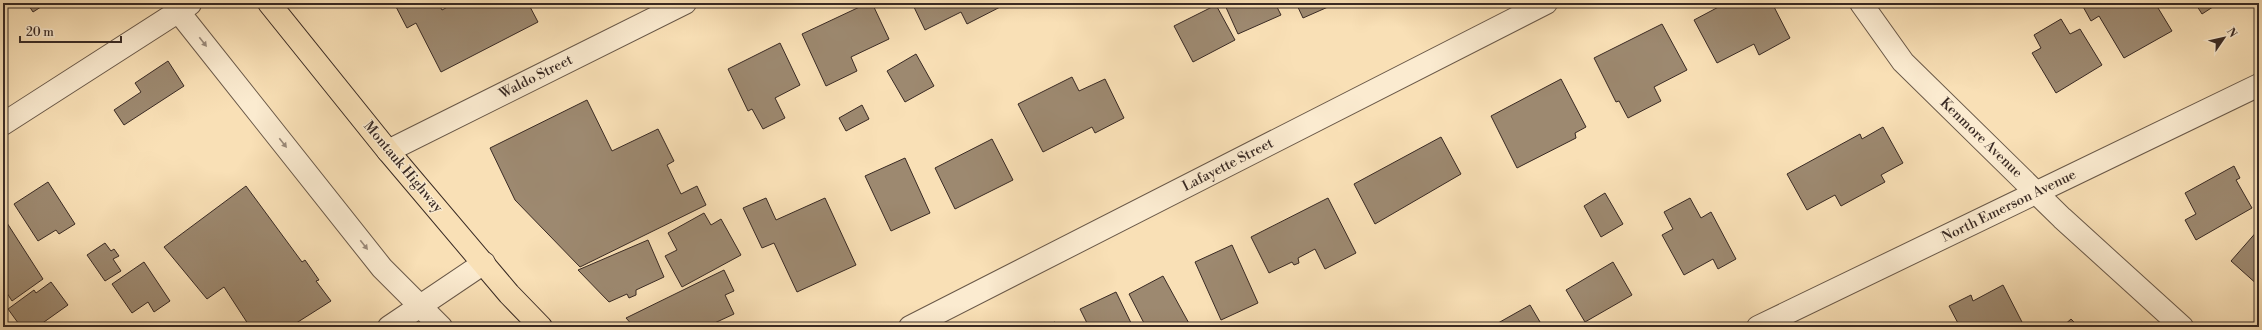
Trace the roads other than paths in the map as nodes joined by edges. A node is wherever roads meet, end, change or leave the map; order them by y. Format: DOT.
graph roads {
  1 [pos="269,3"];
  2 [pos="685,3"];
  3 [pos="1546,3"];
  4 [pos="1861,3"];
  5 [pos="185,7"];
  6 [pos="2259,85"];
  7 [pos="3,124"];
  8 [pos="388,151"];
  9 [pos="2037,193"];
  10 [pos="484,263"];
  11 [pos="420,305"];
  12 [pos="390,327"];
  13 [pos="440,327"];
  14 [pos="541,327"];
  15 [pos="910,327"];
  16 [pos="1758,327"];
  17 [pos="2182,327"];
  1 -- 8 [label="main road, Montauk Highway"];
  2 -- 8 [label="street, Waldo Street"];
  3 -- 15 [label="street, Lafayette Street"];
  4 -- 9 [label="street, Kenmore Avenue"];
  5 -- 7 [label="street"];
  5 -- 11 [label="street, one-way"];
  6 -- 9 [label="street, North Emerson Avenue"];
  8 -- 10 [label="main road, Montauk Highway"];
  9 -- 16 [label="street, North Emerson Avenue"];
  9 -- 17 [label="street, Kenmore Avenue"];
  10 -- 11 [label="street"];
  10 -- 14 [label="main road, Montauk Highway"];
  11 -- 12 [label="street"];
  11 -- 13 [label="street"];
}
